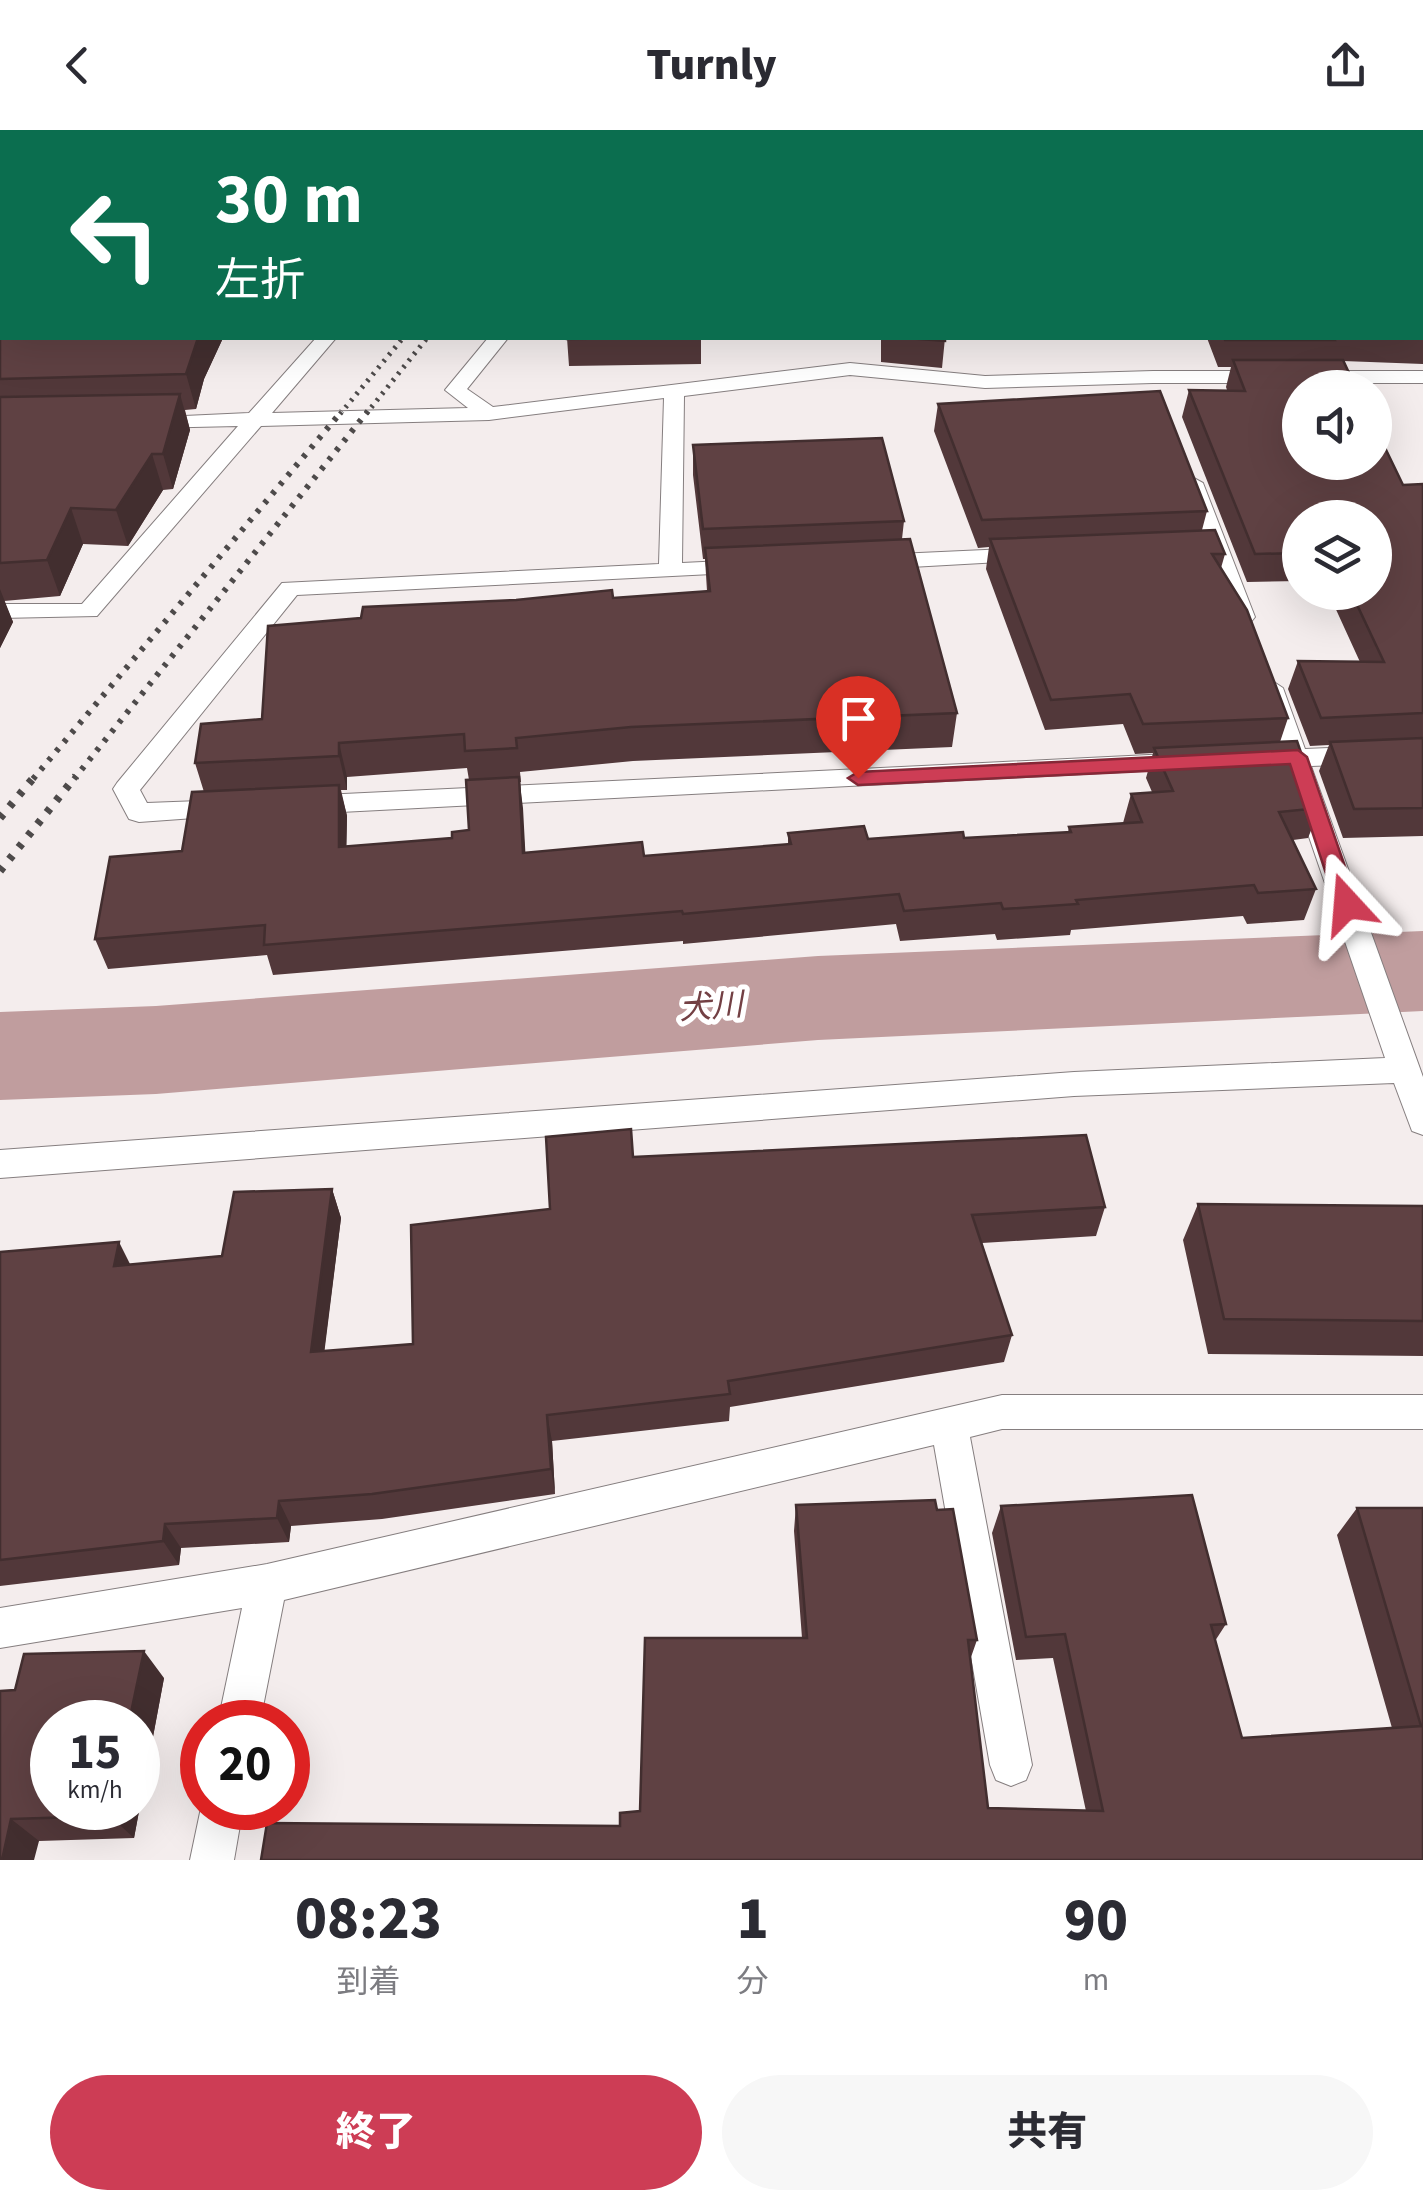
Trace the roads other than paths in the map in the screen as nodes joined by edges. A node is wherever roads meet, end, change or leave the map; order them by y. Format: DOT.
graph roads {
  1 [pos="324,340"];
  2 [pos="496,340"];
  3 [pos="1423,377"];
  4 [pos="674,389"];
  5 [pos="490,414"];
  6 [pos="257,421"];
  7 [pos="118,422"];
  8 [pos="1184,462"];
  9 [pos="1060,554"];
  10 [pos="845,563"];
  11 [pos="767,566"];
  12 [pos="670,570"];
  13 [pos="0,611"];
  14 [pos="1250,635"];
  15 [pos="1264,670"];
  16 [pos="1423,754"];
  17 [pos="1298,757"];
  18 [pos="1402,1070"];
  19 [pos="1423,1122"];
  20 [pos="0,1164"];
  21 [pos="1423,1412"];
  22 [pos="948,1424"];
  23 [pos="266,1584"];
  24 [pos="0,1628"];
  25 [pos="243,1700"];
  26 [pos="1011,1765"];
  27 [pos="218,1830"];
  28 [pos="212,1860"];
  1 -- 6 [label="lane"];
  2 -- 5 [label="lane"];
  3 -- 4 [label="lane"];
  4 -- 5 [label="lane"];
  4 -- 12 [label="lane"];
  5 -- 6 [label="lane"];
  6 -- 7 [label="lane"];
  6 -- 13 [label="lane"];
  8 -- 14 [label="lane"];
  9 -- 10 [label="lane"];
  11 -- 12 [label="lane"];
  12 -- 17 [label="lane"];
  15 -- 17 [label="lane"];
  16 -- 17 [label="lane"];
  17 -- 18 [label="lane"];
  18 -- 19 [label="lane"];
  18 -- 20 [label="lane"];
  21 -- 22 [label="lane"];
  22 -- 23 [label="lane"];
  22 -- 26 [label="lane"];
  23 -- 24 [label="lane"];
  23 -- 25 [label="lane"];
  27 -- 28 [label="lane"];
}
